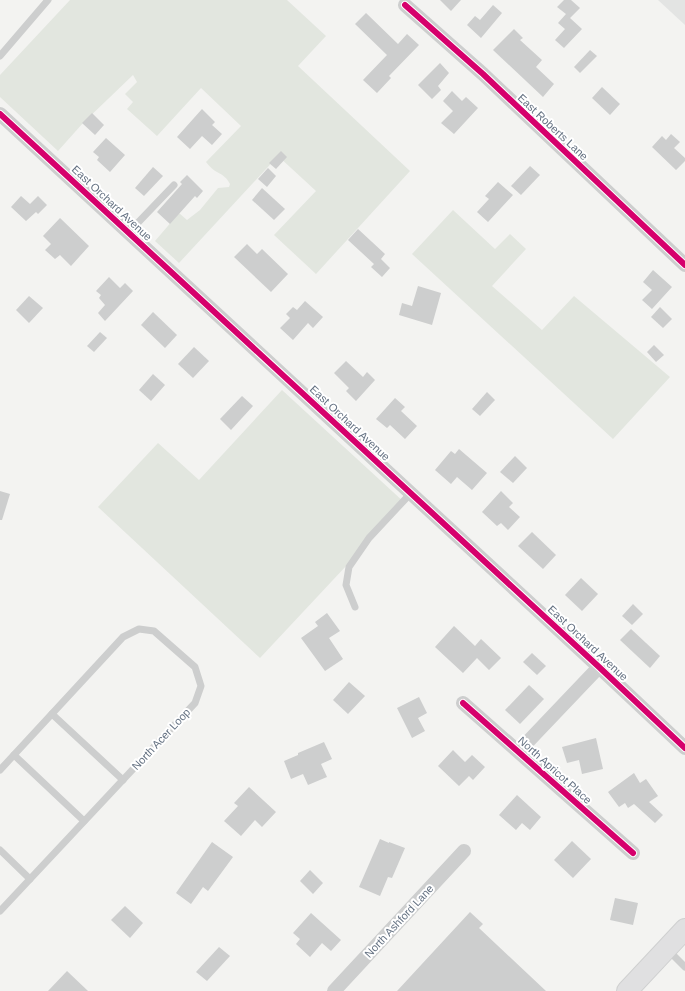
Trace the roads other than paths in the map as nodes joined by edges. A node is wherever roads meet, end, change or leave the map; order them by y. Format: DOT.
graph roads {
  1 [pos="48,0"];
  2 [pos="405,5"];
  3 [pos="0,56"];
  4 [pos="0,114"];
  5 [pos="174,185"];
  6 [pos="129,232"];
  7 [pos="685,265"];
  8 [pos="411,493"];
  9 [pos="355,607"];
  10 [pos="599,667"];
  11 [pos="464,703"];
  12 [pos="52,714"];
  13 [pos="685,748"];
  14 [pos="519,751"];
  15 [pos="14,755"];
  16 [pos="0,770"];
  17 [pos="123,780"];
  18 [pos="84,821"];
  19 [pos="0,850"];
  20 [pos="464,851"];
  21 [pos="633,854"];
  22 [pos="30,879"];
  23 [pos="0,912"];
  24 [pos="685,929"];
  25 [pos="666,949"];
  26 [pos="685,967"];
  27 [pos="334,991"];
  28 [pos="627,991"];
  1 -- 3 [label="lane"];
  2 -- 7 [label="street, East Roberts Lane"];
  4 -- 6 [label="street, East Orchard Avenue"];
  5 -- 6 [label="lane"];
  6 -- 8 [label="street, East Orchard Avenue"];
  8 -- 9 [label="lane"];
  8 -- 10 [label="street, East Orchard Avenue"];
  10 -- 13 [label="street, East Orchard Avenue"];
  10 -- 14 [label="street, North Apricot Place"];
  11 -- 14 [label="street, North Apricot Place"];
  12 -- 15 [label="lane, North Acer Loop"];
  12 -- 17 [label="lane"];
  12 -- 17 [label="lane, North Acer Loop"];
  14 -- 21 [label="street, North Apricot Place"];
  15 -- 16 [label="lane, North Acer Loop"];
  15 -- 18 [label="lane"];
  17 -- 18 [label="lane, North Acer Loop"];
  18 -- 22 [label="lane, North Acer Loop"];
  19 -- 22 [label="lane"];
  20 -- 27 [label="street, North Ashford Lane"];
  22 -- 23 [label="lane, North Acer Loop"];
  24 -- 25 [label="main road"];
  25 -- 26 [label="lane"];
  25 -- 28 [label="main road"];
}
